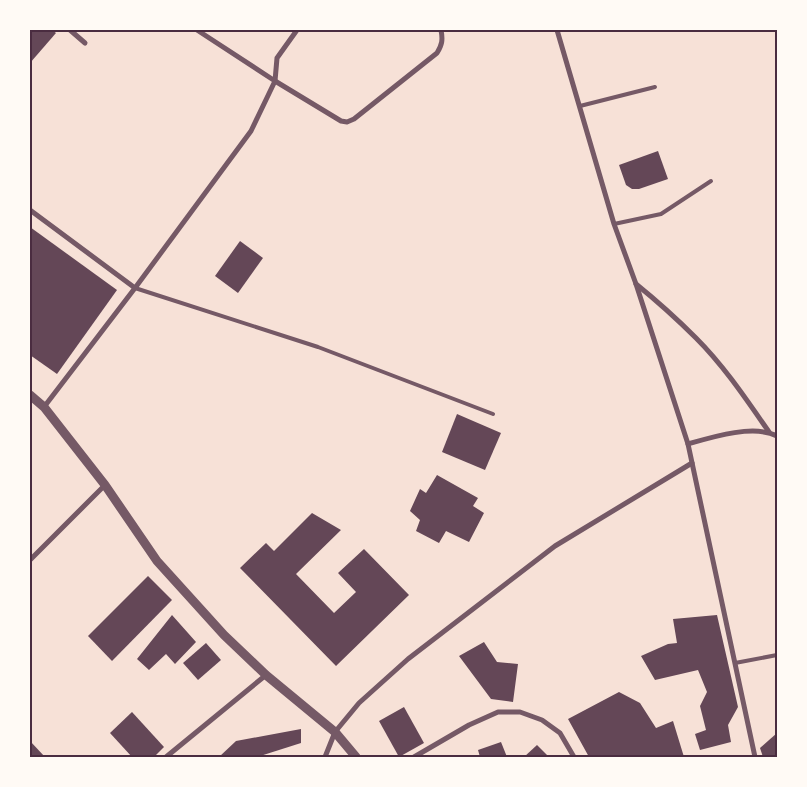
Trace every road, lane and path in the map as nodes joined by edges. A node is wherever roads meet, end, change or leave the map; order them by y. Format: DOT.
graph roads {
  1 [pos="70,30"];
  2 [pos="196,30"];
  3 [pos="297,30"];
  4 [pos="441,30"];
  5 [pos="557,30"];
  6 [pos="85,42"];
  7 [pos="275,81"];
  8 [pos="655,87"];
  9 [pos="580,106"];
  10 [pos="711,181"];
  11 [pos="30,210"];
  12 [pos="614,224"];
  13 [pos="636,284"];
  14 [pos="135,288"];
  15 [pos="30,396"];
  16 [pos="44,408"];
  17 [pos="493,414"];
  18 [pos="769,432"];
  19 [pos="777,436"];
  20 [pos="688,444"];
  21 [pos="692,462"];
  22 [pos="105,485"];
  23 [pos="30,560"];
  24 [pos="777,655"];
  25 [pos="735,663"];
  26 [pos="266,675"];
  27 [pos="335,732"];
  28 [pos="166,757"];
  29 [pos="325,757"];
  30 [pos="356,757"];
  31 [pos="414,757"];
  32 [pos="574,757"];
  33 [pos="755,757"];
  1 -- 6 [label="street"];
  2 -- 7 [label="street"];
  3 -- 7 [label="street"];
  4 -- 7 [label="street"];
  5 -- 9 [label="street"];
  7 -- 14 [label="street"];
  8 -- 9 [label="lane"];
  9 -- 12 [label="street"];
  10 -- 12 [label="lane"];
  11 -- 14 [label="street"];
  12 -- 13 [label="street"];
  13 -- 18 [label="street"];
  13 -- 20 [label="street"];
  14 -- 16 [label="street"];
  14 -- 17 [label="lane"];
  15 -- 16 [label="street"];
  16 -- 22 [label="street"];
  18 -- 19 [label="street"];
  18 -- 20 [label="street"];
  20 -- 21 [label="street"];
  21 -- 25 [label="street"];
  21 -- 27 [label="street"];
  22 -- 23 [label="street"];
  22 -- 26 [label="street"];
  24 -- 25 [label="lane"];
  25 -- 33 [label="street"];
  26 -- 27 [label="street"];
  26 -- 28 [label="street"];
  27 -- 29 [label="street"];
  27 -- 30 [label="street"];
  31 -- 32 [label="street"];
}
